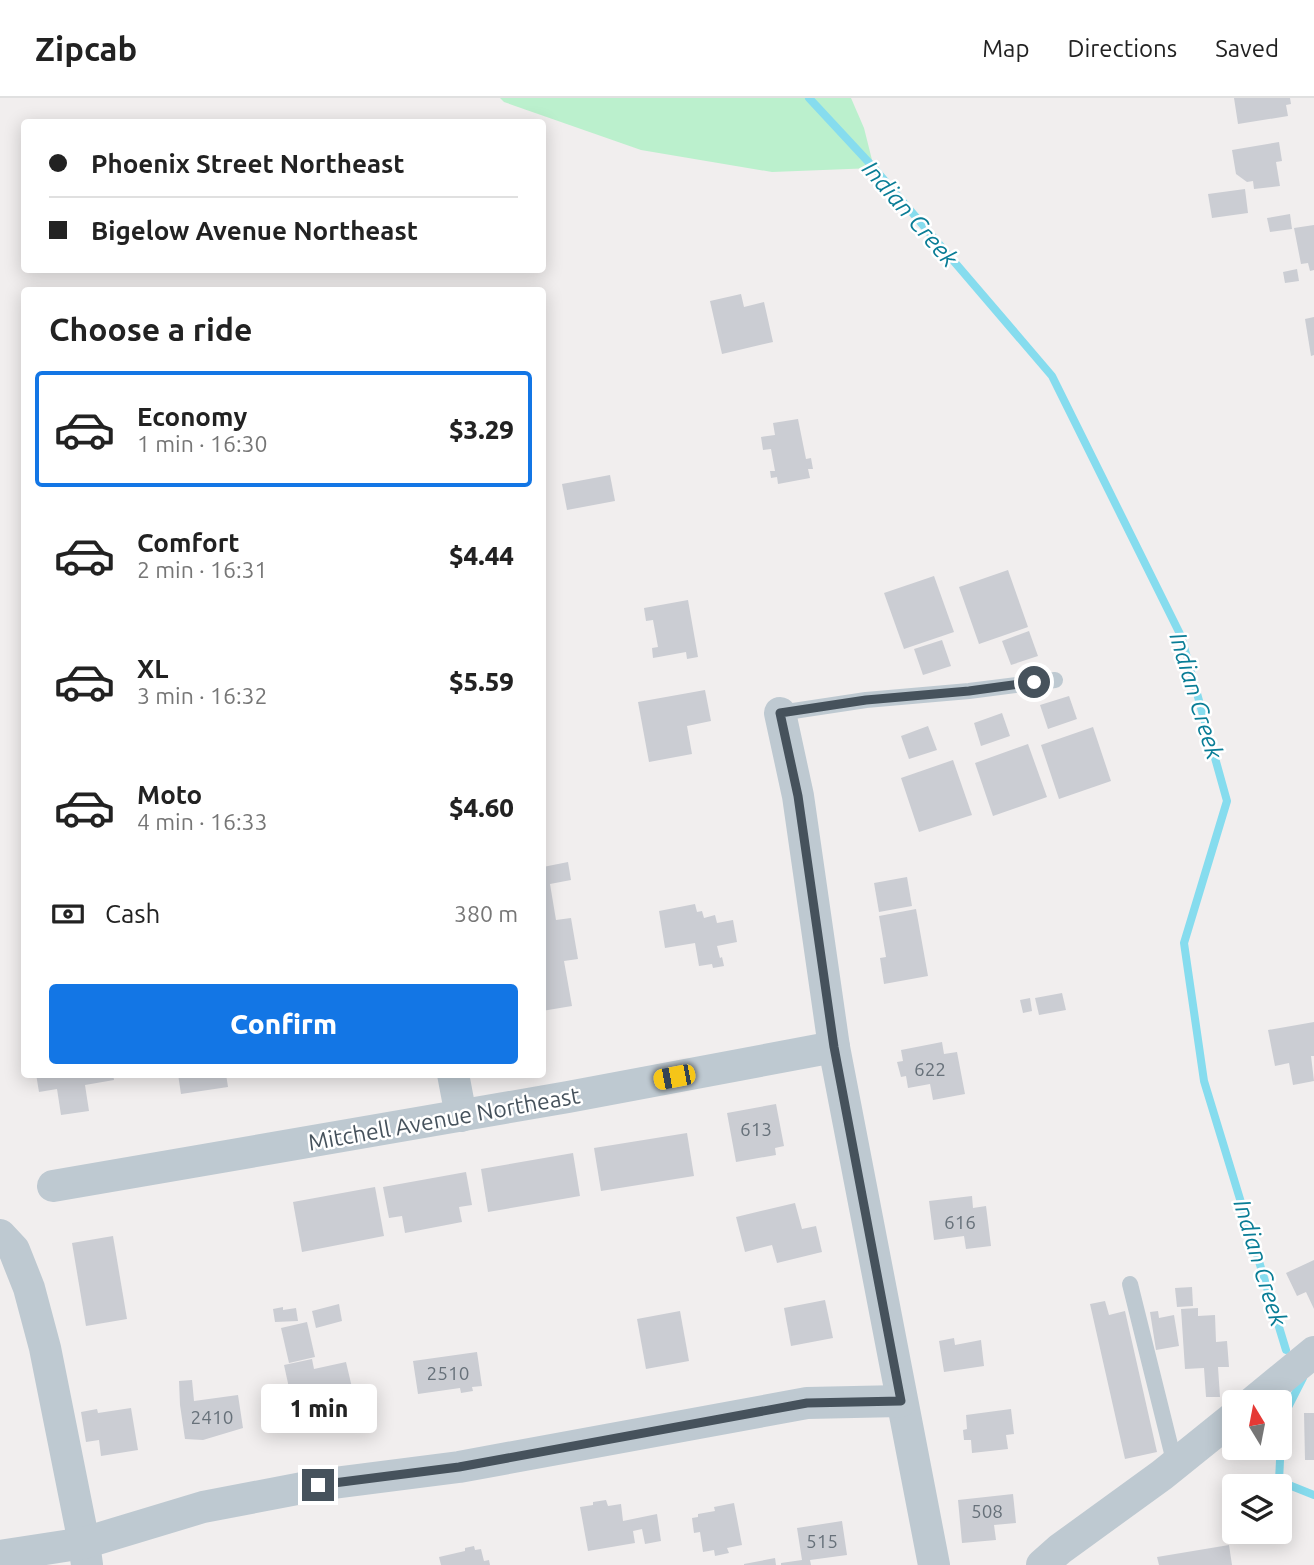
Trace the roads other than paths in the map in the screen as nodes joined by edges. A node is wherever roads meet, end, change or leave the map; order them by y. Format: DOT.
graph roads {
  1 [pos="1055,680"];
  2 [pos="780,713"];
  3 [pos="834,1047"];
  4 [pos="454,1078"];
  5 [pos="461,1116"];
  6 [pos="53,1186"];
  7 [pos="0,1235"];
  8 [pos="1130,1284"];
  9 [pos="1314,1352"];
  10 [pos="1268,1390"];
  11 [pos="901,1401"];
  12 [pos="1222,1427"];
  13 [pos="1175,1465"];
  14 [pos="86,1554"];
  15 [pos="0,1556"];
  16 [pos="934,1565"];
  17 [pos="1042,1565"];
  1 -- 2 [label="lane"];
  2 -- 3 [label="street"];
  3 -- 5 [label="street, Mitchell Avenue Northeast"];
  3 -- 11 [label="street"];
  4 -- 5 [label="street"];
  5 -- 6 [label="street, Mitchell Avenue Northeast"];
  7 -- 14 [label="street"];
  8 -- 13 [label="lane"];
  9 -- 10 [label="street"];
  11 -- 14 [label="street"];
  11 -- 16 [label="street"];
  12 -- 13 [label="street"];
  13 -- 17 [label="street"];
  14 -- 15 [label="street"];
}
